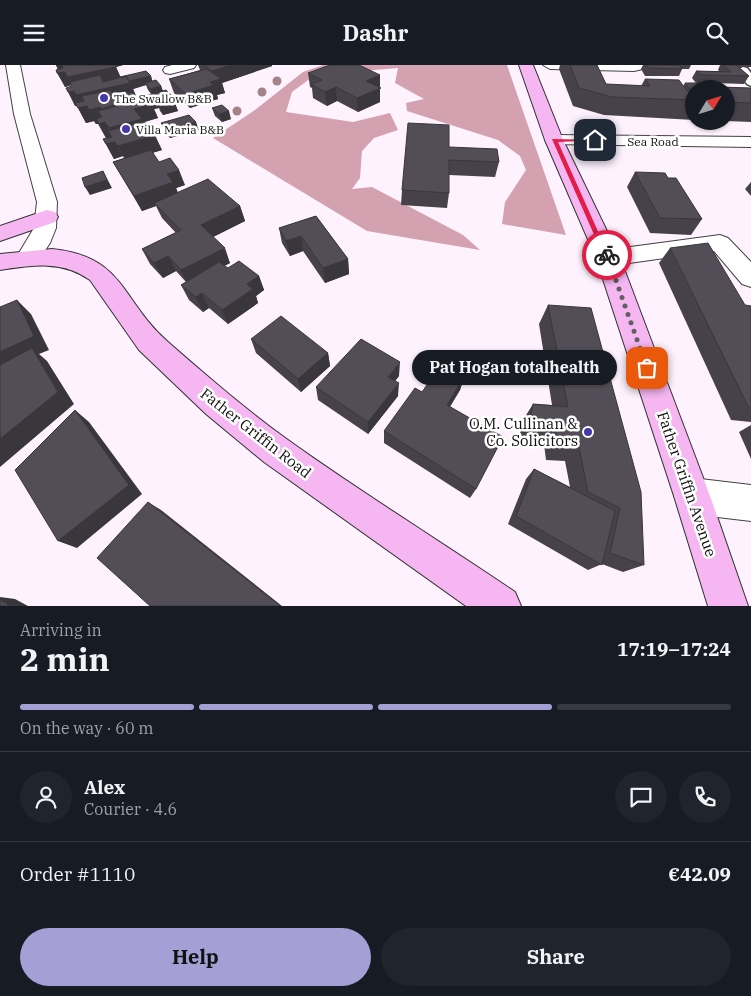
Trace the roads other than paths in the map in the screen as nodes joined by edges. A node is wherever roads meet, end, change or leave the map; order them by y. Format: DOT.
graph roads {
  1 [pos="8,65"];
  2 [pos="13,65"];
  3 [pos="189,65"];
  4 [pos="526,65"];
  5 [pos="550,65"];
  6 [pos="642,65"];
  7 [pos="0,67"];
  8 [pos="170,70"];
  9 [pos="743,70"];
  10 [pos="751,83"];
  11 [pos="554,140"];
  12 [pos="751,141"];
  13 [pos="47,217"];
  14 [pos="0,234"];
  15 [pos="608,258"];
  16 [pos="14,260"];
  17 [pos="751,278"];
  18 [pos="692,496"];
  19 [pos="751,503"];
  20 [pos="502,606"];
  21 [pos="728,606"];
  1 -- 7 [label="street"];
  2 -- 13 [label="street, Father Griffin Road"];
  3 -- 8 [label="street"];
  4 -- 11 [label="main road, Father Griffin Avenue"];
  5 -- 6 [label="street"];
  9 -- 10 [label="lane"];
  11 -- 12 [label="street, Sea Road"];
  11 -- 15 [label="main road, Father Griffin Avenue"];
  13 -- 14 [label="main road"];
  13 -- 16 [label="street, Father Griffin Road"];
  15 -- 17 [label="street"];
  15 -- 18 [label="main road, Father Griffin Avenue"];
  16 -- 20 [label="main road, Father Griffin Road"];
  18 -- 19 [label="street"];
  18 -- 21 [label="main road, Father Griffin Avenue"];
}
